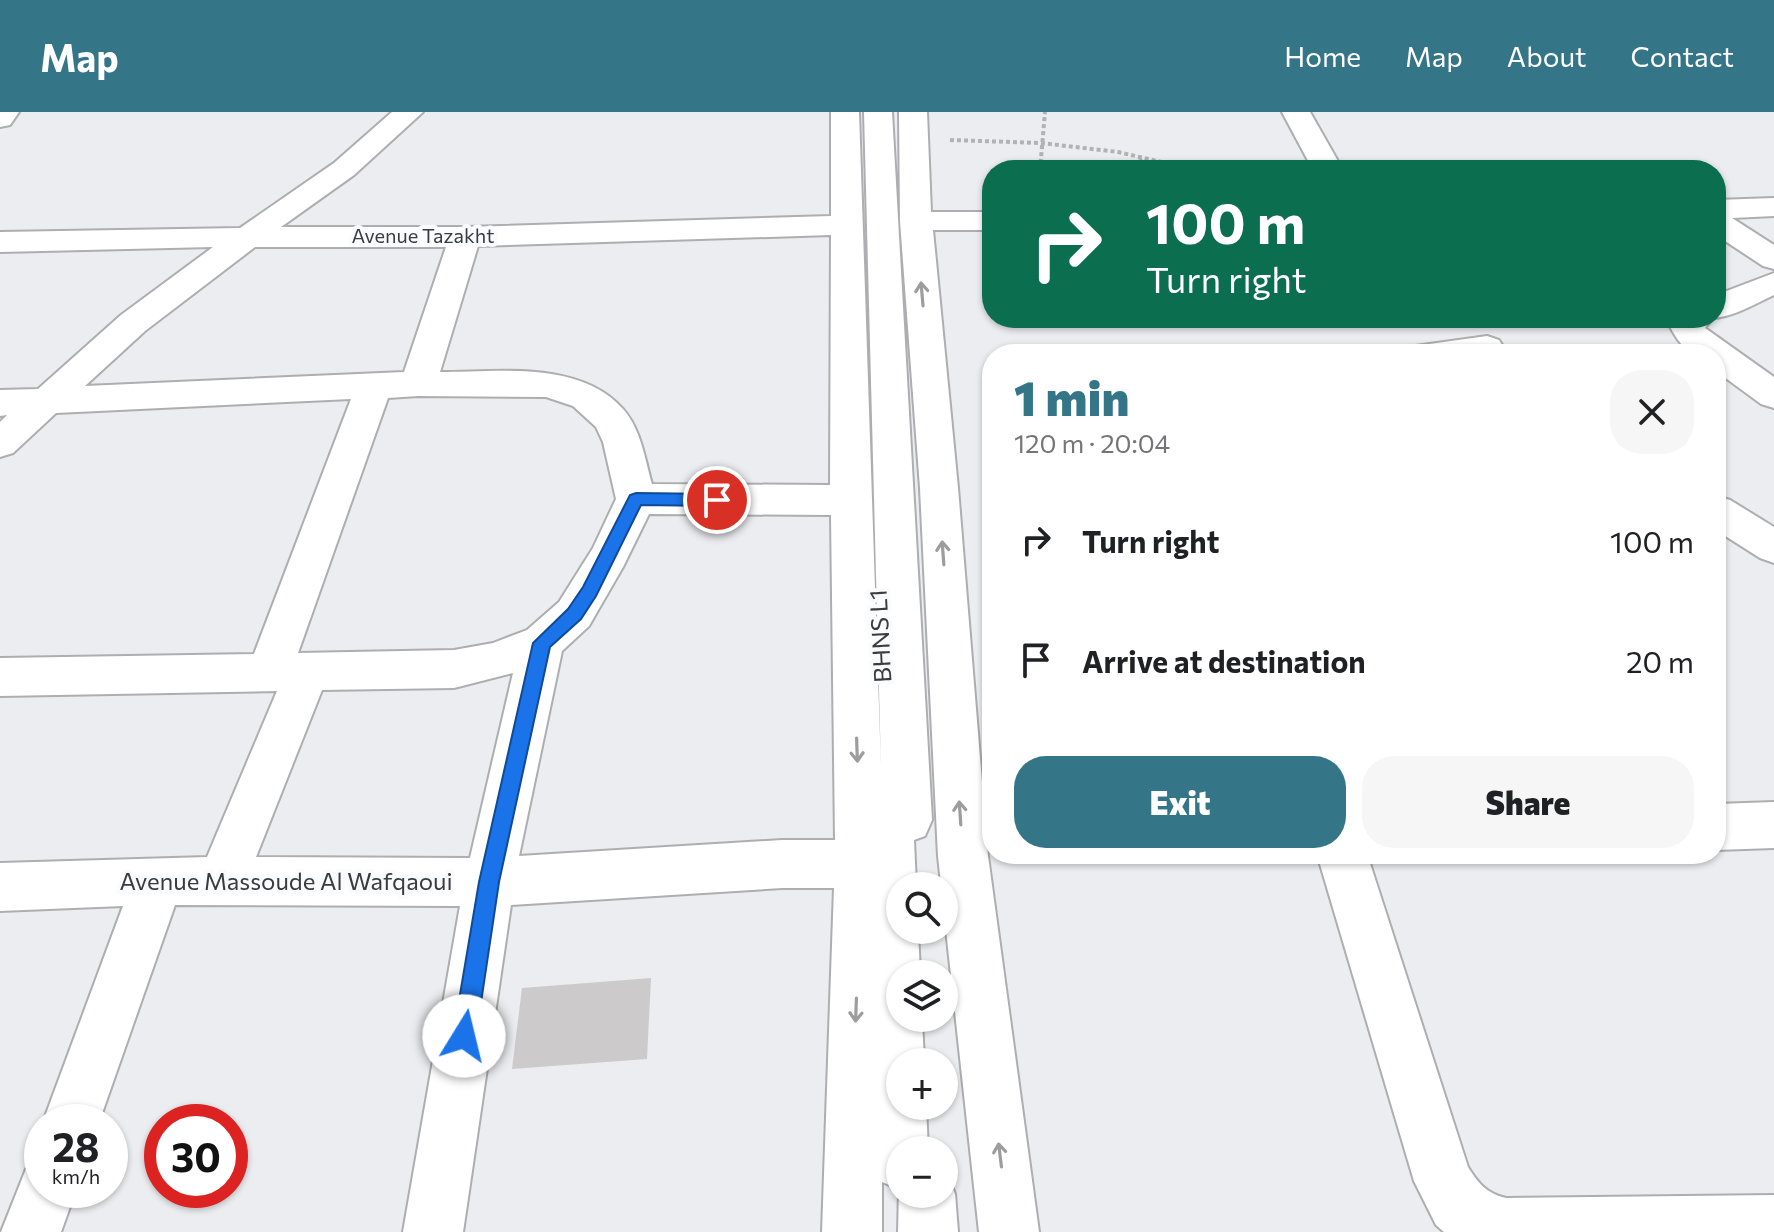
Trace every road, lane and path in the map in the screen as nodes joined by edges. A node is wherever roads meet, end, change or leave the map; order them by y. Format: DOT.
graph roads {
  1 [pos="5,112"];
  2 [pos="409,112"];
  3 [pos="845,112"];
  4 [pos="862,112"];
  5 [pos="878,112"];
  6 [pos="913,112"];
  7 [pos="1045,112"];
  8 [pos="1296,112"];
  9 [pos="0,119"];
  10 [pos="1041,143"];
  11 [pos="950,152"];
  12 [pos="1140,158"];
  13 [pos="1040,160"];
  14 [pos="1149,160"];
  15 [pos="1322,160"];
  16 [pos="1774,207"];
  17 [pos="1726,209"];
  18 [pos="916,221"];
  19 [pos="982,221"];
  20 [pos="845,225"];
  21 [pos="1726,228"];
  22 [pos="247,237"];
  23 [pos="465,237"];
  24 [pos="0,242"];
  25 [pos="1774,259"];
  26 [pos="1774,283"];
  27 [pos="1726,304"];
  28 [pos="1463,328"];
  29 [pos="1688,328"];
  30 [pos="1483,344"];
  31 [pos="1703,344"];
  32 [pos="1726,361"];
  33 [pos="418,384"];
  34 [pos="373,388"];
  35 [pos="1774,395"];
  36 [pos="44,402"];
  37 [pos="0,403"];
  38 [pos="0,443"];
  39 [pos="636,499"];
  40 [pos="850,500"];
  41 [pos="1736,521"];
  42 [pos="1774,547"];
  43 [pos="542,643"];
  44 [pos="288,672"];
  45 [pos="0,677"];
  46 [pos="1774,825"];
  47 [pos="1726,827"];
  48 [pos="978,855"];
  49 [pos="860,864"];
  50 [pos="1345,864"];
  51 [pos="910,872"];
  52 [pos="158,881"];
  53 [pos="221,882"];
  54 [pos="489,882"];
  55 [pos="0,887"];
  56 [pos="77,1104"];
  57 [pos="899,1136"];
  58 [pos="40,1208"];
  59 [pos="902,1208"];
  60 [pos="927,1208"];
  61 [pos="1774,1225"];
  62 [pos="423,1229"];
  63 [pos="31,1232"];
  64 [pos="852,1232"];
  65 [pos="903,1232"];
  66 [pos="928,1232"];
  67 [pos="1009,1232"];
  1 -- 9 [label="street"];
  2 -- 22 [label="street"];
  3 -- 20 [label="street"];
  4 -- 57 [label="street, BHNS L1"];
  5 -- 51 [label="street, BHNS L1"];
  6 -- 18 [label="street"];
  7 -- 10 [label="path"];
  8 -- 15 [label="street"];
  10 -- 11 [label="path"];
  10 -- 12 [label="path"];
  10 -- 13 [label="path"];
  12 -- 14 [label="path"];
  16 -- 17 [label="street"];
  18 -- 19 [label="street"];
  48 -- 18 [label="street, one-way"];
  20 -- 23 [label="street, Avenue Tazakht"];
  20 -- 40 [label="street"];
  21 -- 25 [label="street"];
  22 -- 23 [label="street, Avenue Tazakht"];
  22 -- 24 [label="street, Avenue Tazakht"];
  22 -- 36 [label="street"];
  23 -- 33 [label="street"];
  26 -- 27 [label="street"];
  28 -- 30 [label="street"];
  29 -- 31 [label="street"];
  32 -- 35 [label="street"];
  33 -- 34 [label="street"];
  33 -- 39 [label="street"];
  34 -- 36 [label="street"];
  34 -- 44 [label="street"];
  36 -- 37 [label="street"];
  36 -- 38 [label="street"];
  39 -- 40 [label="street"];
  39 -- 43 [label="street"];
  40 -- 49 [label="street, one-way"];
  41 -- 42 [label="street"];
  43 -- 44 [label="street"];
  43 -- 54 [label="street"];
  44 -- 45 [label="street"];
  44 -- 53 [label="street"];
  46 -- 47 [label="street"];
  67 -- 48 [label="street, one-way"];
  49 -- 54 [label="street, Avenue Massoude Al Wafqaoui"];
  49 -- 64 [label="street, one-way"];
  50 -- 61 [label="street"];
  52 -- 53 [label="street, Avenue Massoude Al Wafqaoui"];
  52 -- 55 [label="street, Avenue Massoude Al Wafqaoui"];
  52 -- 56 [label="street"];
  53 -- 54 [label="street, Avenue Massoude Al Wafqaoui"];
  54 -- 62 [label="street"];
  58 -- 63 [label="street"];
  59 -- 65 [label="street"];
  60 -- 66 [label="street"];
}
